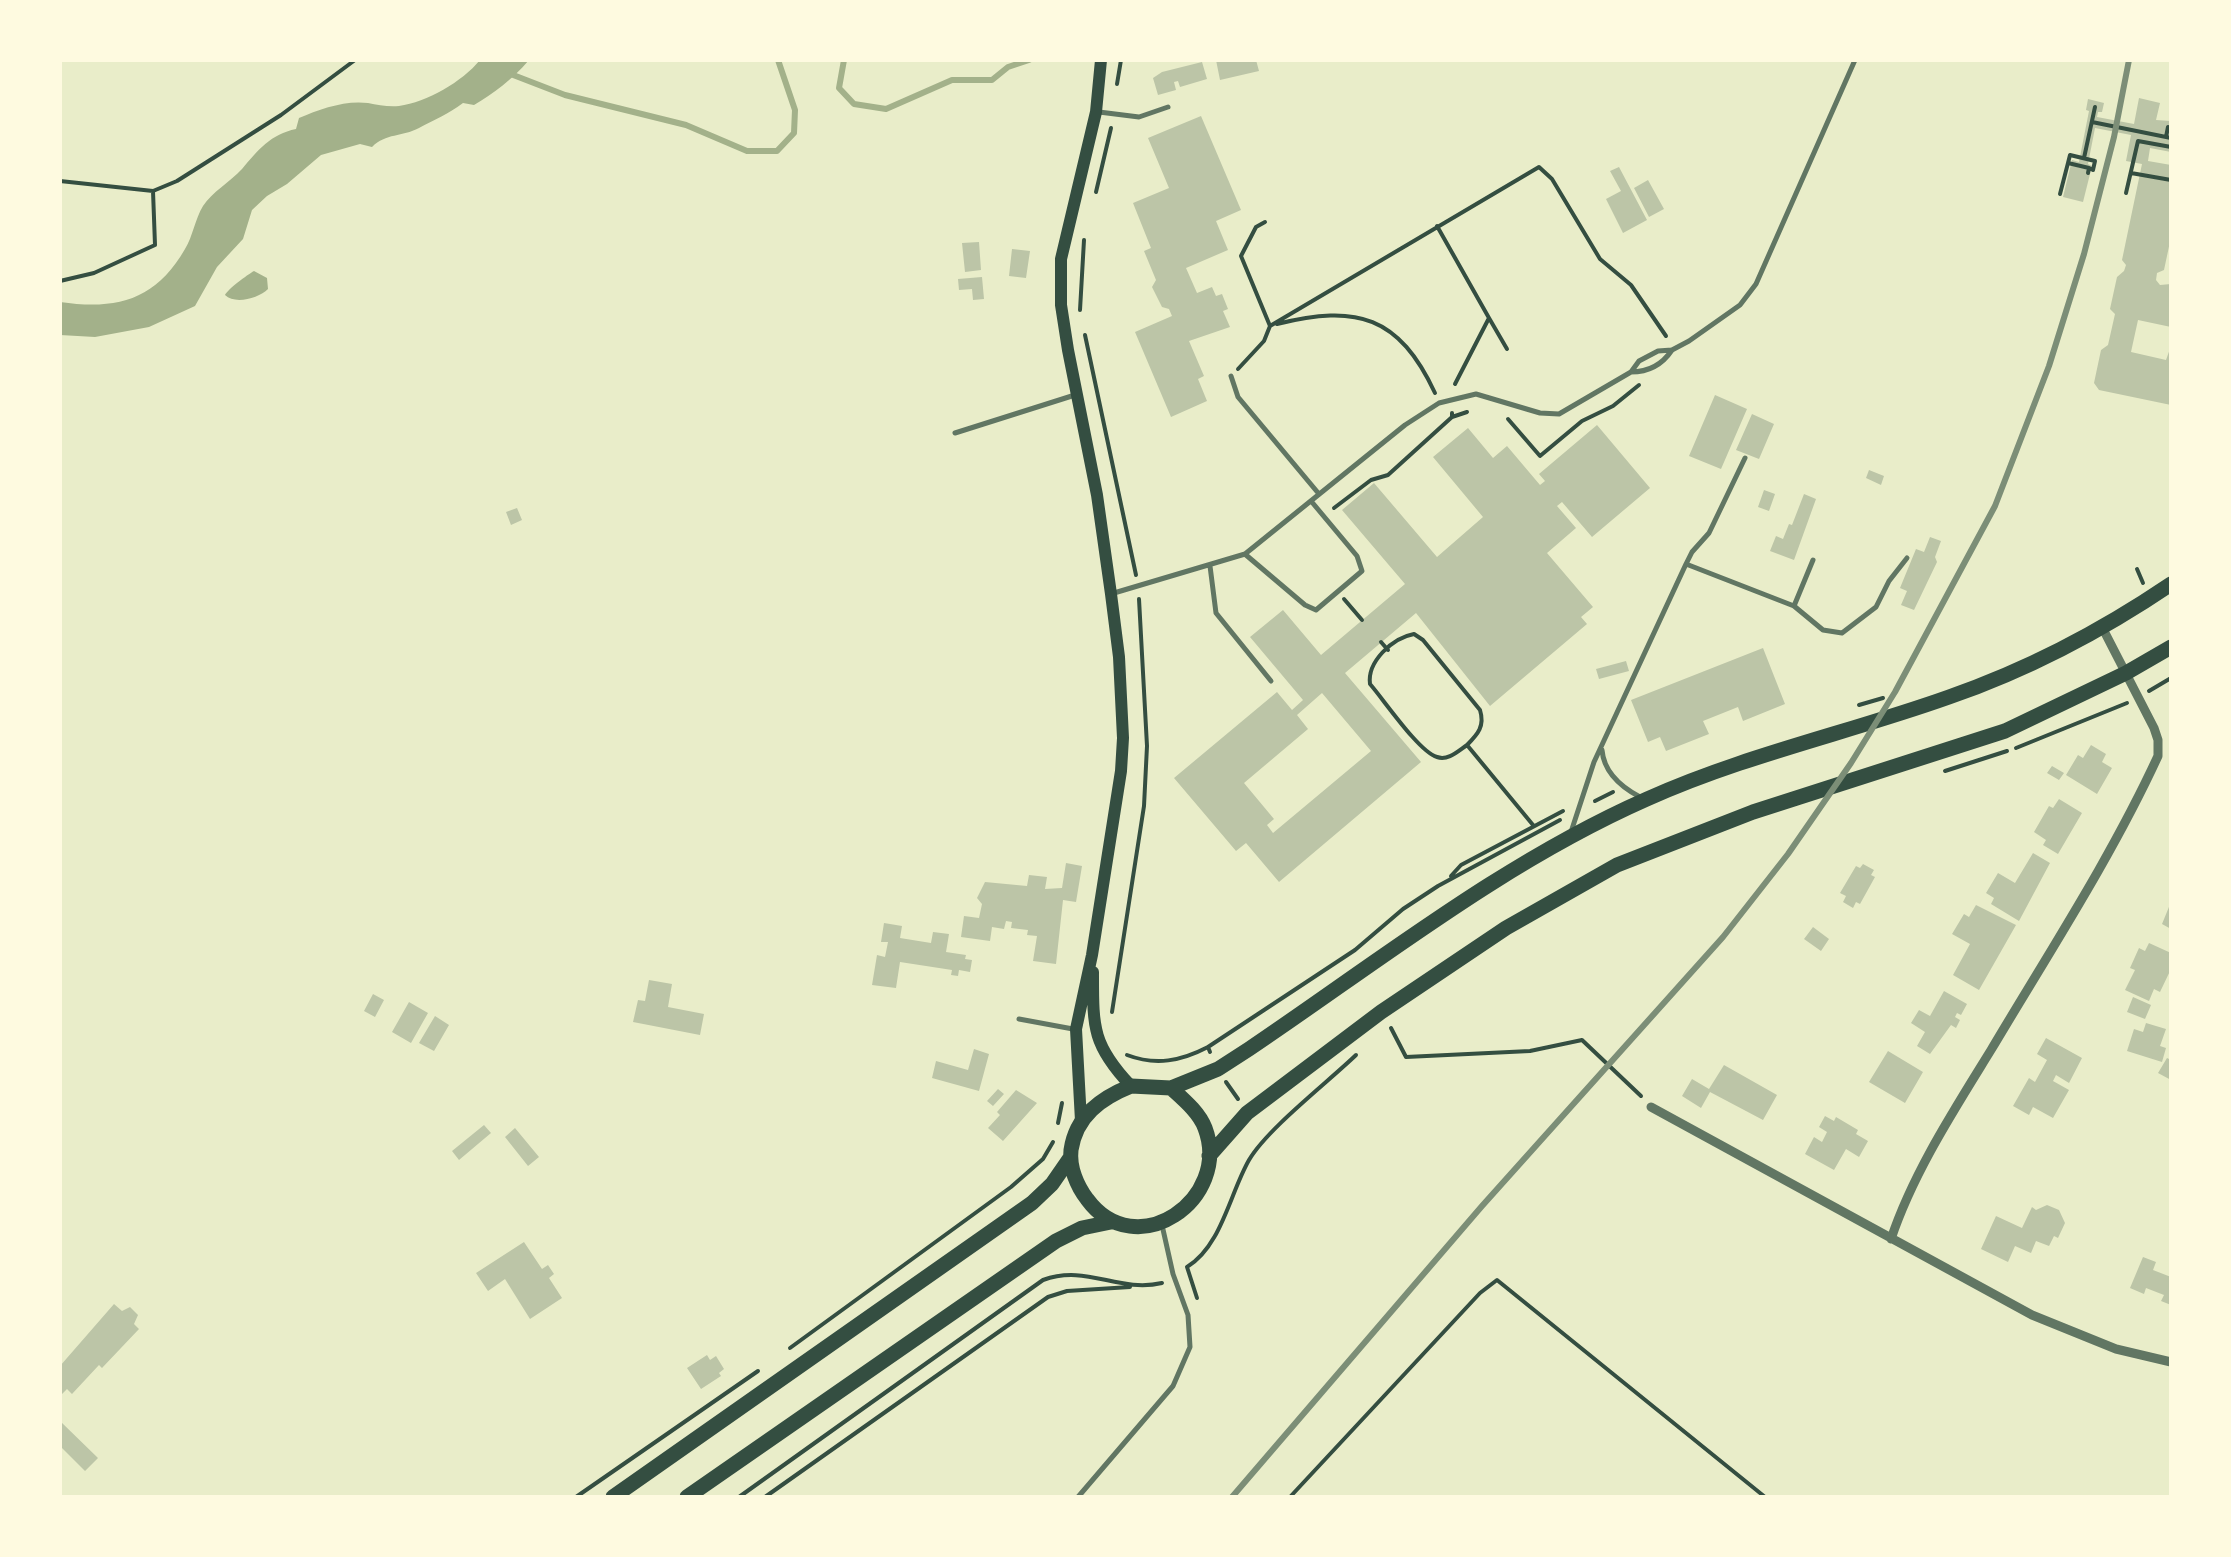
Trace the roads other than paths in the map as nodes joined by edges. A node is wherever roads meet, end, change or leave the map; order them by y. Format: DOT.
graph roads {
  1 [pos="1102,60"];
  2 [pos="1856,60"];
  3 [pos="1168,107"];
  4 [pos="1096,112"];
  5 [pos="1672,350"];
  6 [pos="1631,372"];
  7 [pos="1232,376"];
  8 [pos="1078,394"];
  9 [pos="955,432"];
  10 [pos="1745,458"];
  11 [pos="1319,494"];
  12 [pos="1311,502"];
  13 [pos="1245,554"];
  14 [pos="1907,558"];
  15 [pos="1813,560"];
  16 [pos="1686,564"];
  17 [pos="1210,566"];
  18 [pos="2171,584"];
  19 [pos="1111,594"];
  20 [pos="1794,606"];
  21 [pos="2102,626"];
  22 [pos="2171,646"];
  23 [pos="2126,673"];
  24 [pos="1271,681"];
  25 [pos="1603,742"];
  26 [pos="1645,800"];
  27 [pos="1569,837"];
  28 [pos="1092,955"];
  29 [pos="1019,1019"];
  30 [pos="1076,1029"];
  31 [pos="1131,1086"];
  32 [pos="1171,1088"];
  33 [pos="1651,1108"];
  34 [pos="1081,1121"];
  35 [pos="1209,1156"];
  36 [pos="1070,1158"];
  37 [pos="1111,1222"];
  38 [pos="1162,1224"];
  39 [pos="1890,1240"];
  40 [pos="2171,1362"];
  41 [pos="613,1497"];
  42 [pos="687,1497"];
  43 [pos="1078,1497"];
  1 -- 4 [label="main road"];
  2 -- 5 [label="lane"];
  3 -- 4 [label="lane"];
  4 -- 8 [label="main road"];
  5 -- 6 [label="lane"];
  5 -- 6 [label="lane"];
  6 -- 11 [label="lane"];
  7 -- 11 [label="lane"];
  8 -- 9 [label="lane"];
  8 -- 19 [label="main road"];
  10 -- 16 [label="lane"];
  11 -- 12 [label="lane"];
  12 -- 13 [label="lane"];
  12 -- 13 [label="lane"];
  13 -- 17 [label="lane"];
  14 -- 20 [label="lane"];
  15 -- 20 [label="lane"];
  16 -- 20 [label="lane"];
  16 -- 25 [label="lane"];
  17 -- 19 [label="lane"];
  17 -- 24 [label="lane"];
  18 -- 21 [label="highway"];
  19 -- 28 [label="main road"];
  21 -- 23 [label="street"];
  21 -- 26 [label="highway"];
  22 -- 23 [label="highway"];
  23 -- 35 [label="highway"];
  23 -- 39 [label="street"];
  25 -- 26 [label="lane"];
  25 -- 27 [label="lane"];
  26 -- 27 [label="highway"];
  27 -- 32 [label="highway"];
  28 -- 30 [label="main road"];
  28 -- 31 [label="main road"];
  29 -- 30 [label="lane"];
  30 -- 34 [label="main road"];
  31 -- 32 [label="highway"];
  31 -- 34 [label="highway"];
  32 -- 35 [label="highway"];
  33 -- 39 [label="street"];
  34 -- 36 [label="highway"];
  35 -- 38 [label="highway"];
  36 -- 37 [label="highway"];
  36 -- 41 [label="highway"];
  37 -- 38 [label="highway"];
  37 -- 42 [label="highway"];
  38 -- 43 [label="lane"];
  39 -- 40 [label="street"];
}
